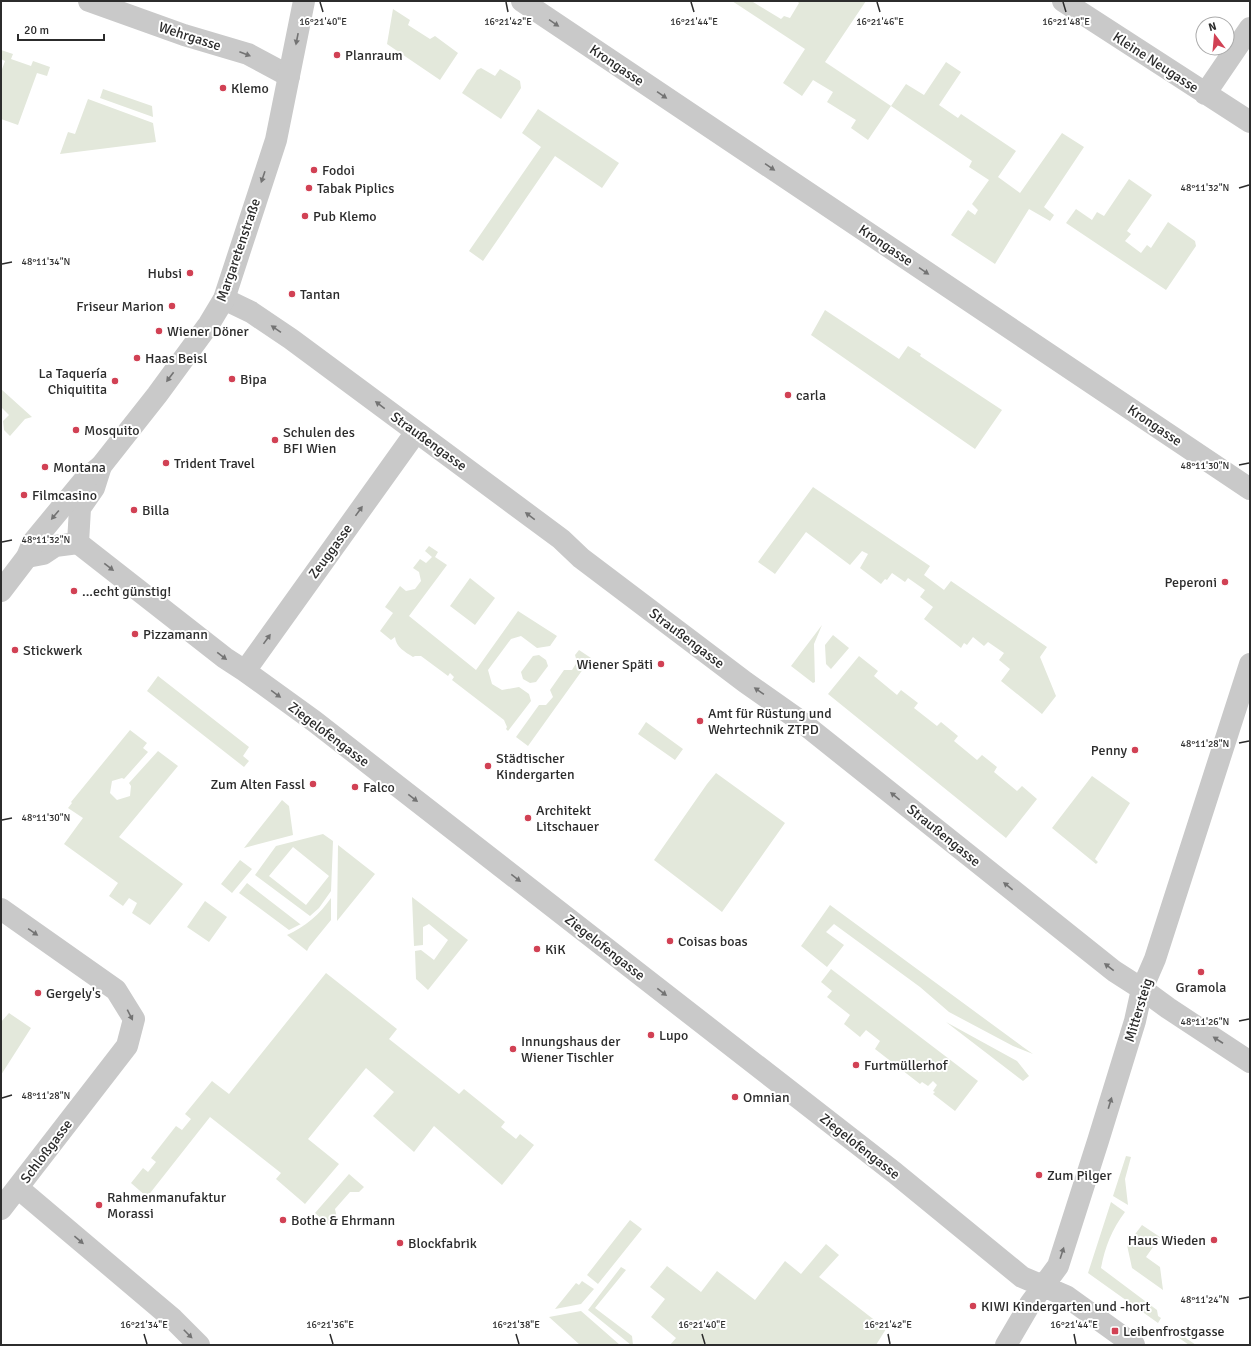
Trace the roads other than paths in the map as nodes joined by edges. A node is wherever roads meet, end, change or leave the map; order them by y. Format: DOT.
graph roads {
  1 [pos="89,1"];
  2 [pos="304,1"];
  3 [pos="522,1"];
  4 [pos="1063,1"];
  5 [pos="1250,28"];
  6 [pos="289,76"];
  7 [pos="1205,94"];
  8 [pos="1250,122"];
  9 [pos="224,299"];
  10 [pos="416,432"];
  11 [pos="101,466"];
  12 [pos="1250,489"];
  13 [pos="78,543"];
  14 [pos="27,557"];
  15 [pos="1,591"];
  16 [pos="1250,664"];
  17 [pos="245,671"];
  18 [pos="1,909"];
  19 [pos="1142,989"];
  20 [pos="1250,1062"];
  21 [pos="18,1188"];
  22 [pos="1,1209"];
  23 [pos="1043,1286"];
  24 [pos="199,1345"];
  25 [pos="1006,1345"];
  26 [pos="1134,1345"];
  1 -- 6 [label="street, Wehrgasse, one-way"];
  2 -- 6 [label="street, Margaretenstraße, one-way"];
  3 -- 12 [label="street, Krongasse, one-way"];
  4 -- 7 [label="street, Kleine Neugasse"];
  5 -- 7 [label="street"];
  6 -- 9 [label="street, Margaretenstraße, one-way"];
  7 -- 8 [label="street, Kleine Neugasse"];
  10 -- 9 [label="street, Straußengasse, one-way"];
  9 -- 11 [label="street, Margaretenstraße, one-way"];
  17 -- 10 [label="street, Zeuggasse, one-way"];
  19 -- 10 [label="street, Straußengasse, one-way"];
  11 -- 13 [label="street, Margaretenstraße"];
  11 -- 14 [label="street, Margaretenstraße, one-way"];
  13 -- 14 [label="street"];
  13 -- 17 [label="street, Ziegelofengasse, one-way"];
  14 -- 15 [label="street, Margaretenstraße"];
  16 -- 19 [label="street, Mittersteig"];
  17 -- 23 [label="street, Ziegelofengasse, one-way"];
  18 -- 21 [label="street, Schloßgasse, one-way"];
  20 -- 19 [label="street, Straußengasse, one-way"];
  23 -- 19 [label="street, Mittersteig, one-way"];
  21 -- 22 [label="street"];
  21 -- 24 [label="street, Schloßgasse, one-way"];
  23 -- 25 [label="street, Mittersteig"];
  23 -- 26 [label="street, Ziegelofengasse"];
}
